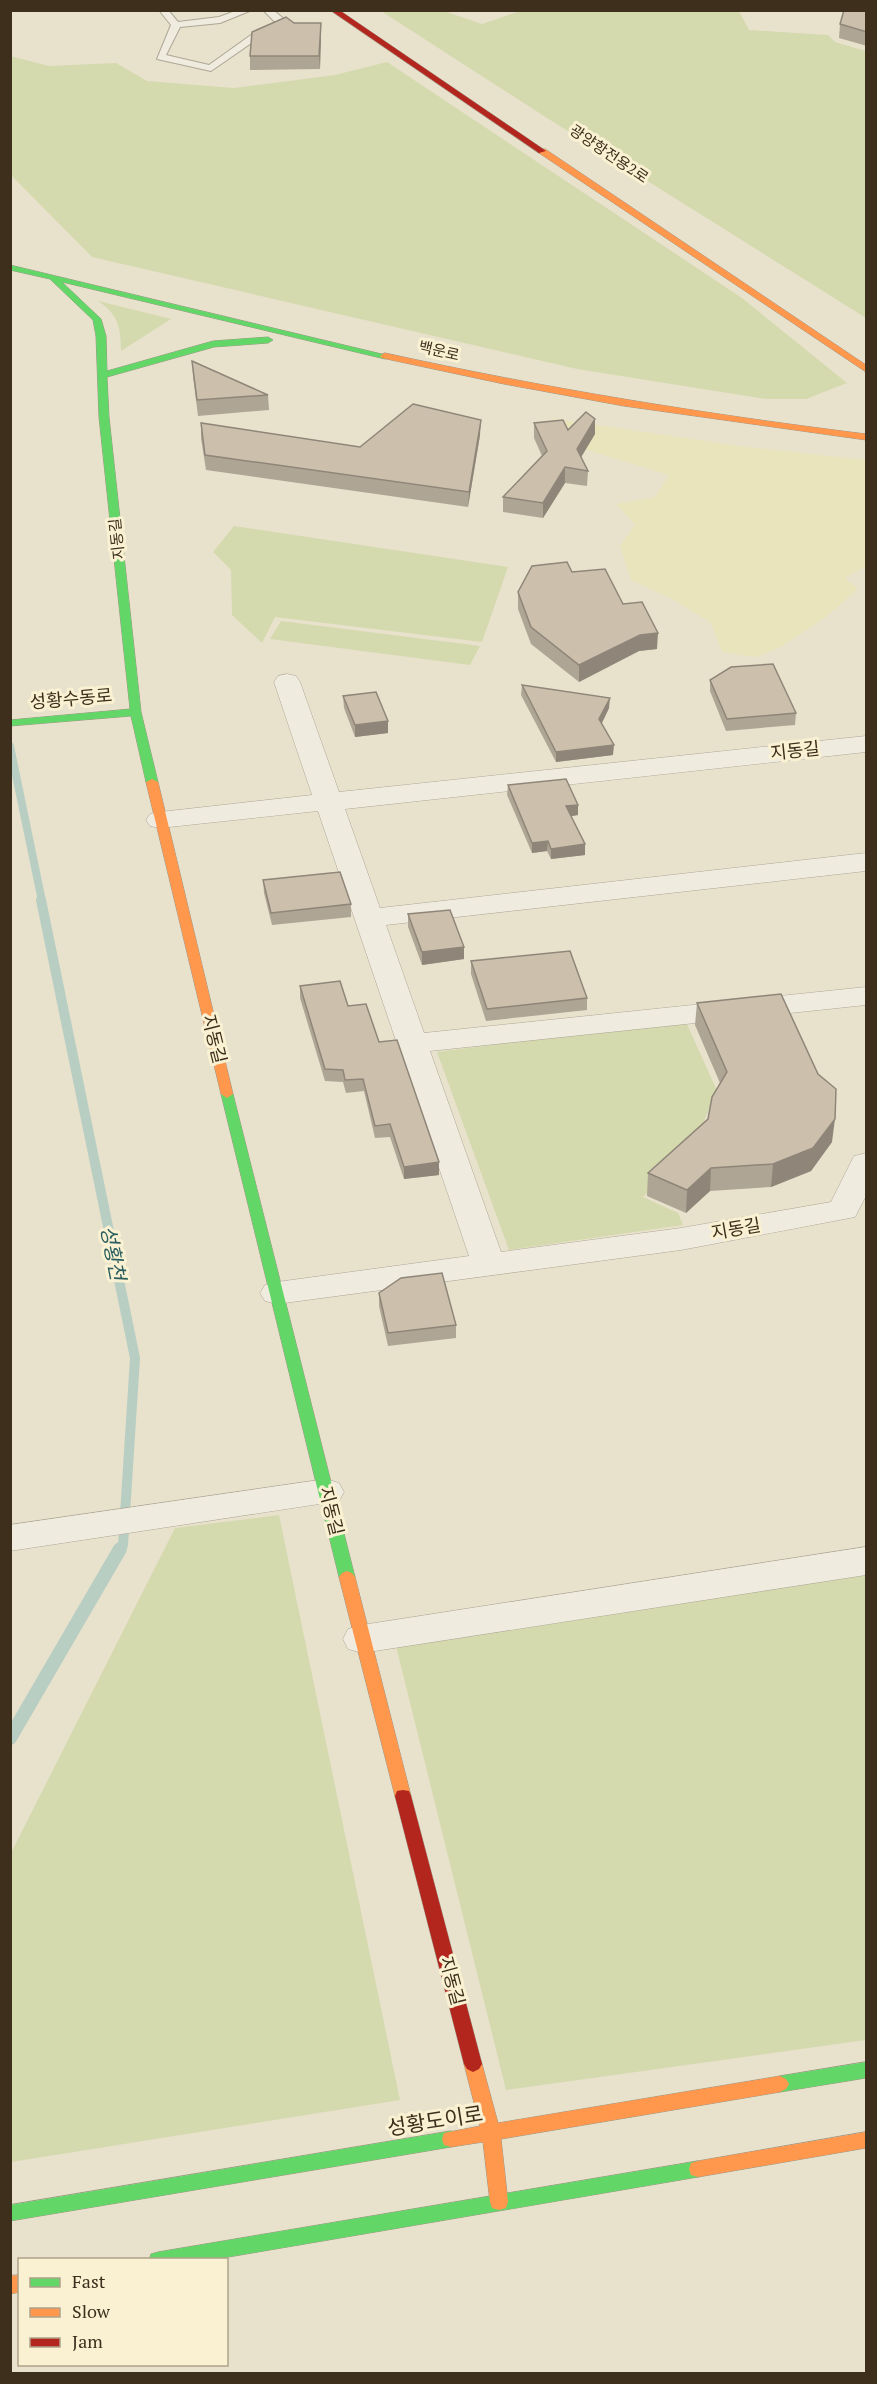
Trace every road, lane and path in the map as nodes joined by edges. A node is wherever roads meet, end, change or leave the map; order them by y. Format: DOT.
graph roads {
  1 [pos="163,10"];
  2 [pos="248,10"];
  3 [pos="267,10"];
  4 [pos="333,10"];
  5 [pos="176,25"];
  6 [pos="10,267"];
  7 [pos="54,279"];
  8 [pos="207,316"];
  9 [pos="191,324"];
  10 [pos="331,344"];
  11 [pos="154,346"];
  12 [pos="867,369"];
  13 [pos="104,375"];
  14 [pos="867,437"];
  15 [pos="287,682"];
  16 [pos="136,711"];
  17 [pos="10,723"];
  18 [pos="867,744"];
  19 [pos="329,800"];
  20 [pos="160,819"];
  21 [pos="867,862"];
  22 [pos="369,918"];
  23 [pos="867,996"];
  24 [pos="413,1044"];
  25 [pos="867,1163"];
  26 [pos="489,1266"];
  27 [pos="277,1293"];
  28 [pos="326,1492"];
  29 [pos="10,1538"];
  30 [pos="867,1561"];
  31 [pos="362,1639"];
  32 [pos="867,2070"];
  33 [pos="491,2133"];
  34 [pos="867,2140"];
  35 [pos="499,2202"];
  36 [pos="10,2213"];
  37 [pos="164,2258"];
  1 -- 5 [label="lane"];
  2 -- 5 [label="lane"];
  3 -- 5 [label="lane"];
  4 -- 12 [label="main road, 광양항전용2로"];
  6 -- 7 [label="main road, 백운로"];
  7 -- 8 [label="main road, 백운로"];
  7 -- 13 [label="main road, 지동길"];
  8 -- 9 [label="main road"];
  8 -- 10 [label="main road, 백운로"];
  10 -- 13 [label="main road"];
  10 -- 14 [label="main road, 백운로"];
  11 -- 13 [label="main road"];
  13 -- 16 [label="main road, 지동길"];
  15 -- 19 [label="street"];
  16 -- 17 [label="main road, 성황수동로"];
  16 -- 20 [label="main road, 지동길"];
  18 -- 19 [label="street, 지동길"];
  19 -- 20 [label="street, 지동길"];
  19 -- 22 [label="street"];
  20 -- 27 [label="main road, 지동길"];
  21 -- 22 [label="street"];
  22 -- 24 [label="street"];
  23 -- 24 [label="street"];
  24 -- 26 [label="street"];
  25 -- 26 [label="street, 지동길"];
  26 -- 27 [label="street"];
  27 -- 28 [label="main road, 지동길"];
  28 -- 29 [label="street"];
  28 -- 31 [label="main road, 지동길"];
  30 -- 31 [label="street"];
  31 -- 33 [label="main road, 지동길"];
  32 -- 33 [label="main road, 성황도이로"];
  33 -- 35 [label="main road, 지동길"];
  33 -- 36 [label="main road, 성황도이로"];
  34 -- 35 [label="main road"];
  35 -- 37 [label="main road"];
}
